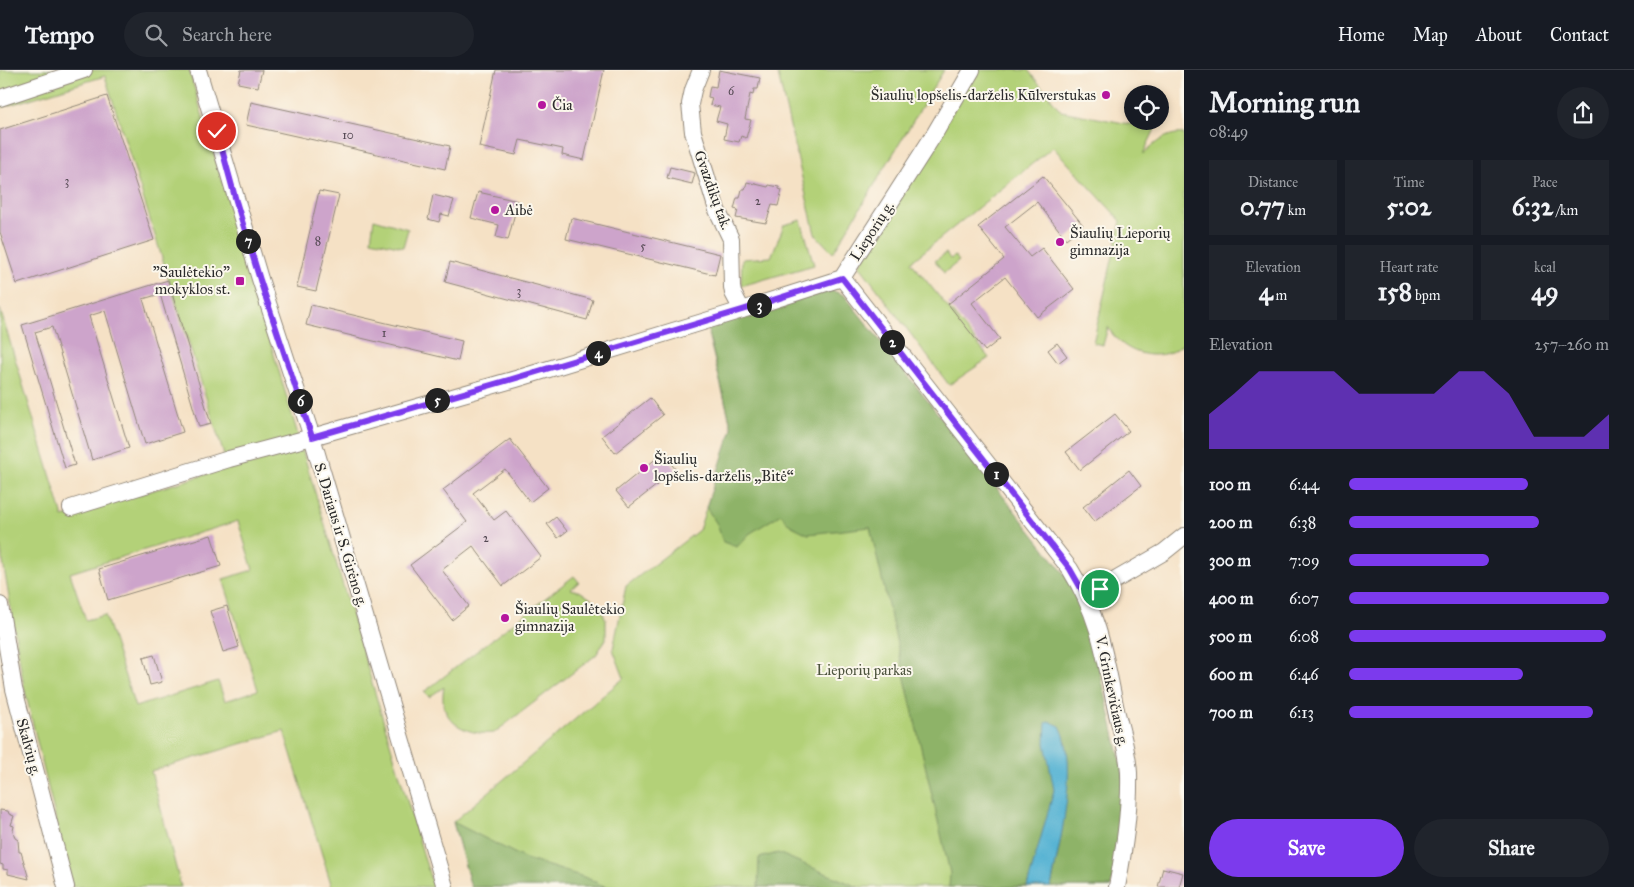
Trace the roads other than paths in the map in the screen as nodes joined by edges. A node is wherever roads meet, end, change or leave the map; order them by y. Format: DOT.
graph roads {
  1 [pos="84,70"];
  2 [pos="198,70"];
  3 [pos="701,70"];
  4 [pos="972,70"];
  5 [pos="0,98"];
  6 [pos="842,278"];
  7 [pos="742,310"];
  8 [pos="312,437"];
  9 [pos="71,508"];
  10 [pos="1184,536"];
  11 [pos="1086,597"];
  12 [pos="0,605"];
  13 [pos="66,887"];
  14 [pos="445,887"];
  15 [pos="1116,887"];
  1 -- 5 [label="street"];
  2 -- 8 [label="street, S. Dariaus ir S. Girėno g."];
  3 -- 7 [label="street, Gvazdikų tak."];
  4 -- 6 [label="street, Lieporių g."];
  6 -- 7 [label="street, Lieporių g."];
  6 -- 11 [label="street, V. Grinkevičiaus g."];
  7 -- 8 [label="street, Lieporių g."];
  8 -- 9 [label="street, Lieporių g."];
  8 -- 14 [label="street, S. Dariaus ir S. Girėno g."];
  10 -- 11 [label="street"];
  11 -- 15 [label="street, V. Grinkevičiaus g."];
  12 -- 13 [label="street, Skalvių g."];
}
